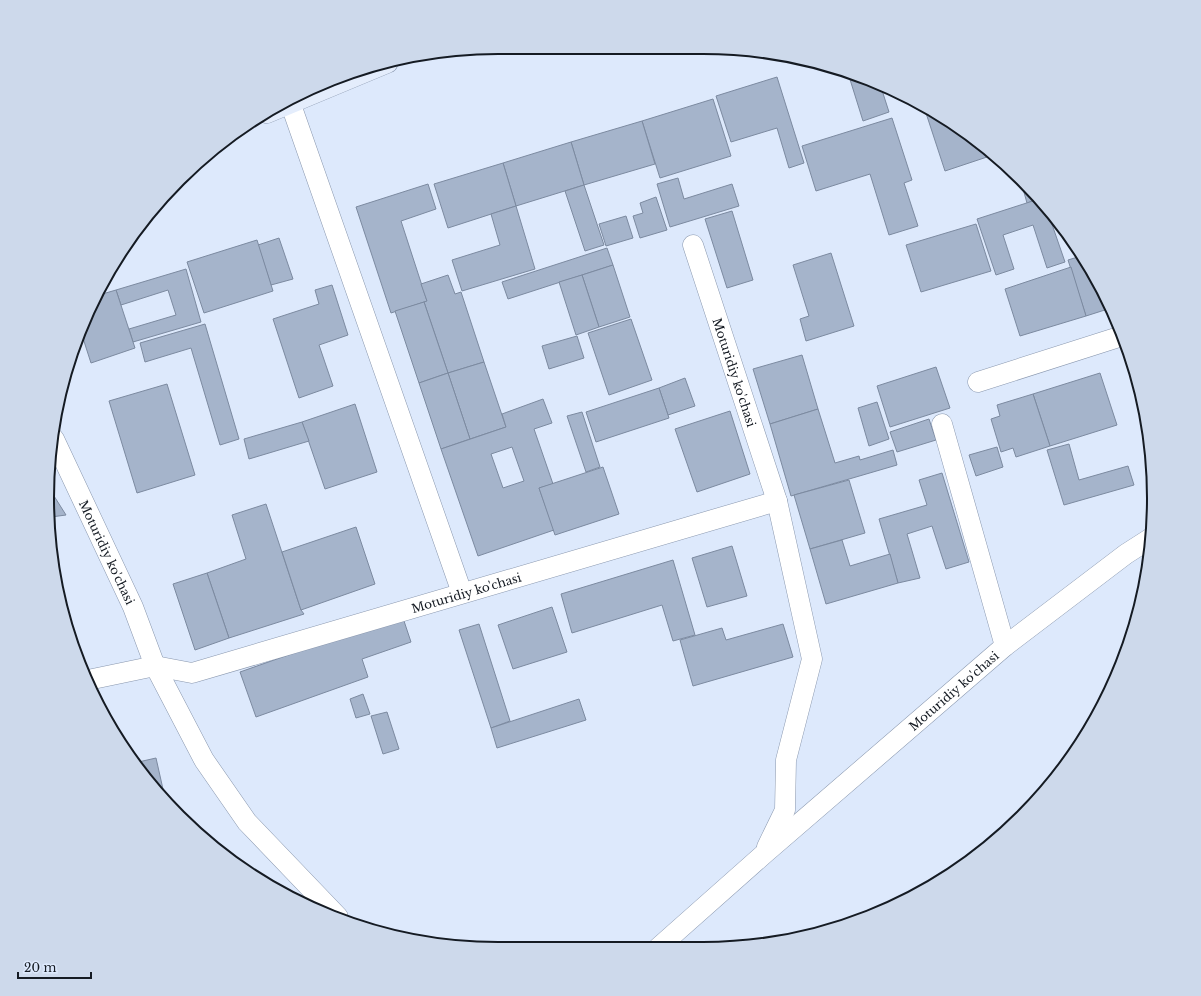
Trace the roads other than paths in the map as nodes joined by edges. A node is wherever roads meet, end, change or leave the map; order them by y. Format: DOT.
graph roads {
  1 [pos="291,105"];
  2 [pos="693,245"];
  3 [pos="1117,338"];
  4 [pos="978,382"];
  5 [pos="942,424"];
  6 [pos="57,447"];
  7 [pos="777,501"];
  8 [pos="1144,542"];
  9 [pos="462,593"];
  10 [pos="1005,646"];
  11 [pos="155,666"];
  12 [pos="93,679"];
  13 [pos="764,854"];
  14 [pos="330,909"];
  15 [pos="665,942"];
  1 -- 9 [label="street"];
  2 -- 7 [label="street, Moturidiy ko'chasi"];
  3 -- 4 [label="street"];
  5 -- 10 [label="street"];
  6 -- 11 [label="street, Moturidiy ko'chasi"];
  7 -- 9 [label="street, Moturidiy ko'chasi"];
  7 -- 13 [label="street, Moturidiy ko'chasi"];
  8 -- 10 [label="street, Moturidiy ko'chasi"];
  9 -- 11 [label="street, Moturidiy ko'chasi"];
  10 -- 13 [label="street, Moturidiy ko'chasi"];
  11 -- 12 [label="street, Moturidiy ko'chasi"];
  11 -- 14 [label="street, Moturidiy ko'chasi"];
  13 -- 15 [label="street, Moturidiy ko'chasi"];
}
